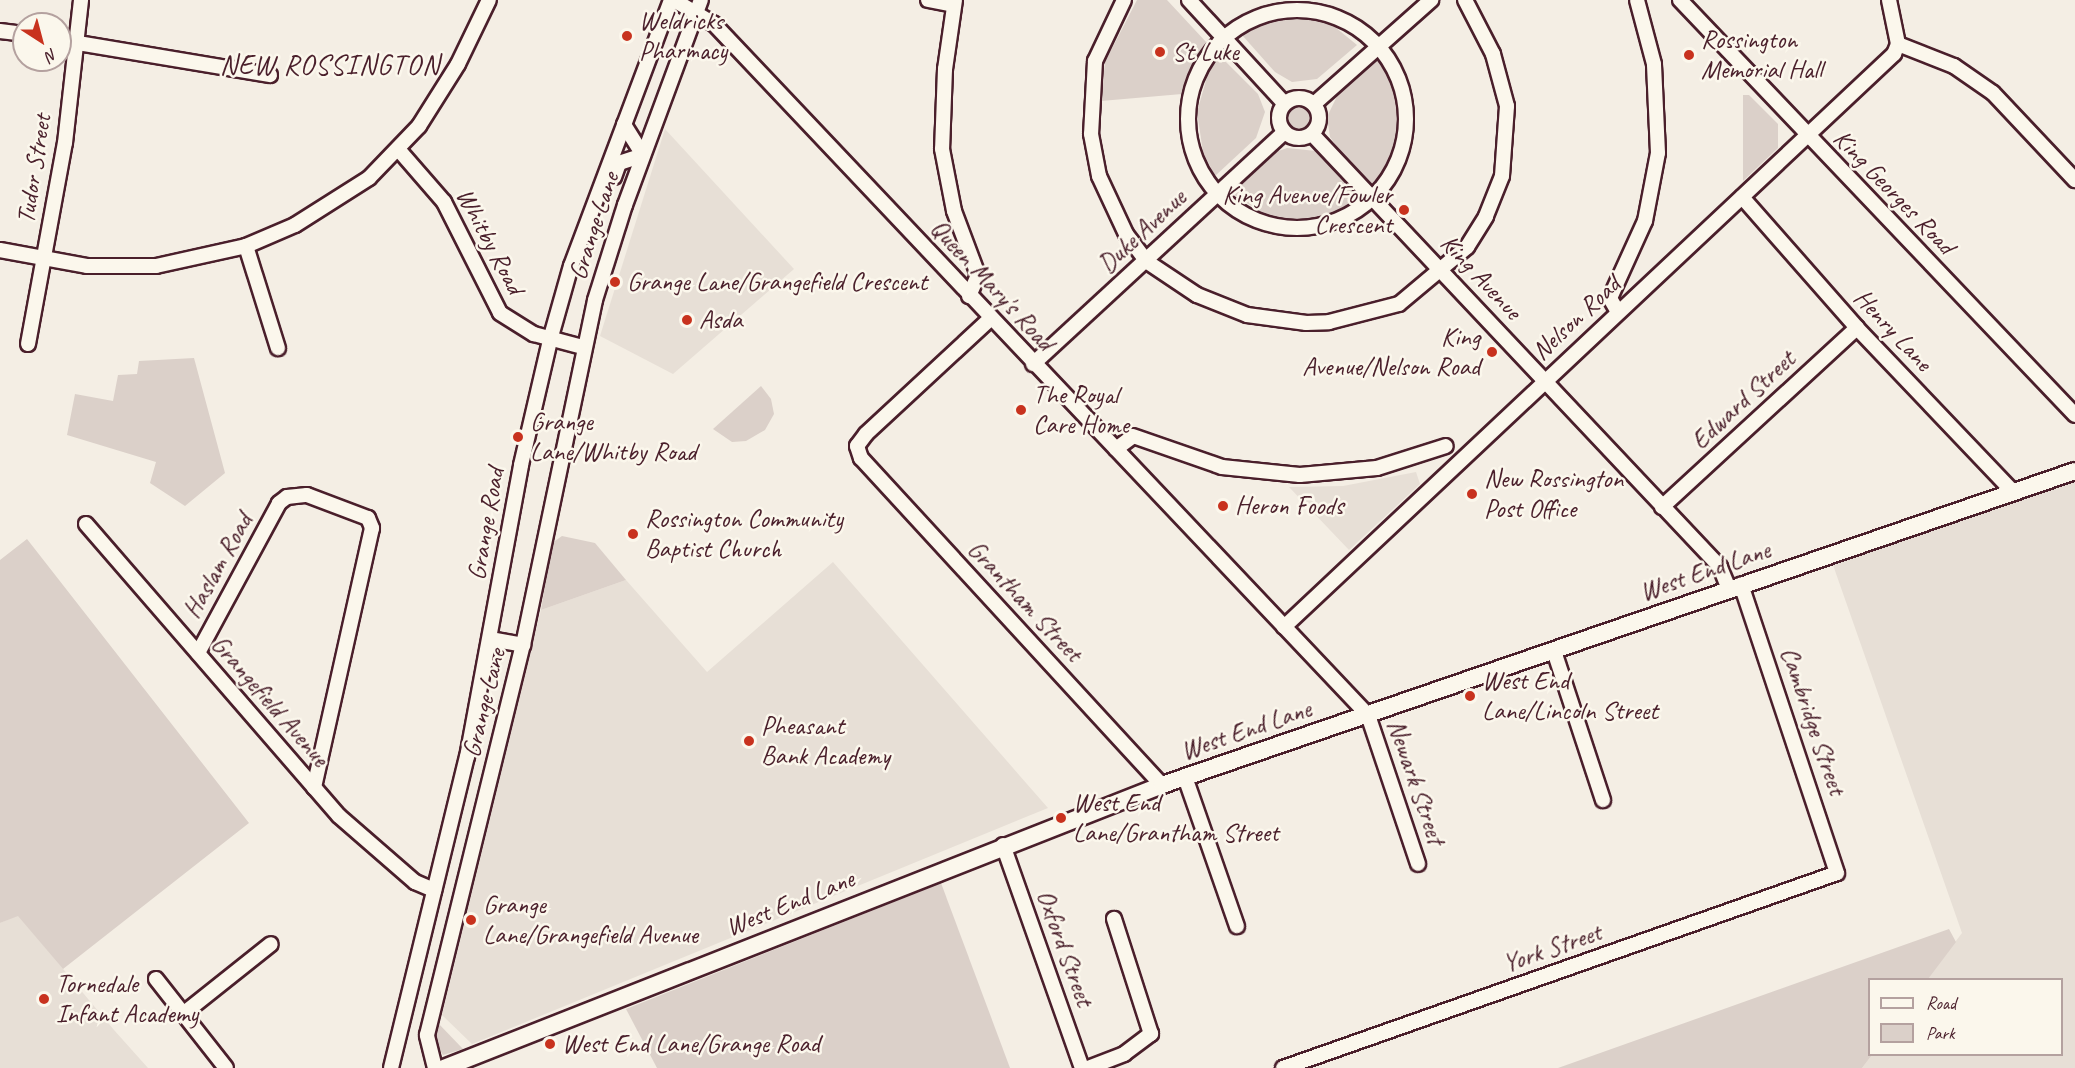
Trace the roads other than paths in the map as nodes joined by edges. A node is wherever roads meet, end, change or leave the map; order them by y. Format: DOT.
graph roads {
  1 [pos="81,0"];
  2 [pos="489,0"];
  3 [pos="672,0"];
  4 [pos="927,0"];
  5 [pos="1124,0"];
  6 [pos="1189,0"];
  7 [pos="1431,0"];
  8 [pos="1465,0"];
  9 [pos="1637,0"];
  10 [pos="1680,0"];
  11 [pos="1889,0"];
  12 [pos="955,2"];
  13 [pos="699,5"];
  14 [pos="1224,38"];
  15 [pos="72,42"];
  16 [pos="76,42"];
  17 [pos="1898,44"];
  18 [pos="1379,47"];
  19 [pos="270,75"];
  20 [pos="1284,103"];
  21 [pos="1314,104"];
  22 [pos="624,124"];
  23 [pos="1284,132"];
  24 [pos="1312,134"];
  25 [pos="1806,135"];
  26 [pos="398,149"];
  27 [pos="643,155"];
  28 [pos="2075,180"];
  29 [pos="1217,193"];
  30 [pos="1372,197"];
  31 [pos="1742,197"];
  32 [pos="591,214"];
  33 [pos="246,246"];
  34 [pos="0,250"];
  35 [pos="43,261"];
  36 [pos="1146,261"];
  37 [pos="1443,270"];
  38 [pos="969,296"];
  39 [pos="1618,312"];
  40 [pos="990,319"];
  41 [pos="1857,327"];
  42 [pos="550,340"];
  43 [pos="28,344"];
  44 [pos="583,347"];
  45 [pos="278,348"];
  46 [pos="1033,364"];
  47 [pos="1545,380"];
  48 [pos="2075,415"];
  49 [pos="1446,446"];
  50 [pos="1116,449"];
  51 [pos="2075,471"];
  52 [pos="2013,492"];
  53 [pos="1662,507"];
  54 [pos="86,524"];
  55 [pos="1735,587"];
  56 [pos="1284,627"];
  57 [pos="490,639"];
  58 [pos="523,645"];
  59 [pos="1554,651"];
  60 [pos="198,653"];
  61 [pos="1368,716"];
  62 [pos="1185,777"];
  63 [pos="1162,785"];
  64 [pos="314,788"];
  65 [pos="1602,800"];
  66 [pos="1003,845"];
  67 [pos="1418,864"];
  68 [pos="1837,873"];
  69 [pos="433,894"];
  70 [pos="459,903"];
  71 [pos="1114,919"];
  72 [pos="1237,926"];
  73 [pos="271,944"];
  74 [pos="156,980"];
  75 [pos="183,1014"];
  76 [pos="226,1068"];
  77 [pos="392,1068"];
  78 [pos="435,1068"];
  79 [pos="444,1068"];
  80 [pos="1082,1068"];
  81 [pos="1088,1068"];
  82 [pos="1283,1068"];
  1 -- 16 [label="street, Tudor Street"];
  2 -- 26 [label="street"];
  3 -- 13 [label="street, Queen Mary's Road"];
  3 -- 22 [label="street, Grange Road"];
  4 -- 12 [label="street"];
  5 -- 36 [label="street"];
  6 -- 14 [label="street"];
  7 -- 18 [label="street"];
  8 -- 37 [label="street"];
  9 -- 39 [label="street"];
  10 -- 25 [label="street, King Georges Road"];
  11 -- 17 [label="street"];
  12 -- 38 [label="street"];
  13 -- 27 [label="street, Grange Lane"];
  13 -- 38 [label="street, Queen Mary's Road"];
  14 -- 18 [label="street"];
  14 -- 20 [label="street"];
  14 -- 29 [label="street"];
  15 -- 16 [label="street"];
  16 -- 19 [label="street"];
  16 -- 35 [label="street, Tudor Street"];
  17 -- 25 [label="street, Nelson Road"];
  17 -- 28 [label="street"];
  18 -- 21 [label="street"];
  18 -- 30 [label="street"];
  20 -- 21 [label="street"];
  20 -- 23 [label="street"];
  21 -- 24 [label="street"];
  22 -- 27 [label="street, Grange Lane"];
  22 -- 32 [label="street, Grange Road"];
  23 -- 24 [label="street"];
  23 -- 29 [label="street, Duke Avenue"];
  24 -- 30 [label="street, King Avenue"];
  25 -- 31 [label="street, Nelson Road"];
  25 -- 48 [label="street, King Georges Road"];
  26 -- 33 [label="street"];
  26 -- 42 [label="street, Whitby Road"];
  27 -- 32 [label="street, Grange Lane"];
  27 -- 44 [label="street, Grange Lane"];
  29 -- 30 [label="street"];
  29 -- 36 [label="street, Duke Avenue"];
  30 -- 37 [label="street, King Avenue"];
  31 -- 39 [label="street, Nelson Road"];
  31 -- 41 [label="street, Henry Lane"];
  32 -- 42 [label="street, Grange Road"];
  33 -- 35 [label="street"];
  33 -- 45 [label="street"];
  34 -- 35 [label="street"];
  35 -- 43 [label="street, Tudor Street"];
  36 -- 37 [label="street"];
  36 -- 46 [label="street, Duke Avenue"];
  37 -- 47 [label="street, King Avenue"];
  38 -- 40 [label="street, Queen Mary's Road"];
  39 -- 47 [label="street, Nelson Road"];
  40 -- 46 [label="street, Queen Mary's Road"];
  40 -- 63 [label="street, Grantham Street"];
  41 -- 52 [label="street, Henry Lane"];
  41 -- 53 [label="street, Edward Street"];
  42 -- 44 [label="street"];
  42 -- 57 [label="street, Grange Road"];
  44 -- 58 [label="street, Grange Lane"];
  46 -- 50 [label="street, Queen Mary's Road"];
  47 -- 53 [label="street, King Avenue"];
  47 -- 56 [label="street, Nelson Road"];
  49 -- 50 [label="street"];
  50 -- 56 [label="street, Queen Mary's Road"];
  51 -- 52 [label="street, West End Lane"];
  52 -- 55 [label="street, West End Lane"];
  53 -- 55 [label="street, King Avenue"];
  54 -- 60 [label="street, Grangefield Avenue"];
  55 -- 59 [label="street, West End Lane"];
  55 -- 68 [label="street, Cambridge Street"];
  56 -- 61 [label="street, Queen Mary's Road"];
  57 -- 58 [label="street"];
  57 -- 69 [label="street, Grange Road"];
  58 -- 70 [label="street, Grange Lane"];
  59 -- 61 [label="street, West End Lane"];
  59 -- 65 [label="street"];
  60 -- 64 [label="street, Grangefield Avenue"];
  60 -- 64 [label="street, Haslam Road"];
  61 -- 62 [label="street, West End Lane"];
  61 -- 67 [label="street, Newark Street"];
  62 -- 63 [label="street, West End Lane"];
  62 -- 72 [label="street"];
  63 -- 66 [label="street, West End Lane"];
  64 -- 69 [label="street, Grangefield Avenue"];
  66 -- 79 [label="street, West End Lane"];
  66 -- 80 [label="street, Oxford Street"];
  68 -- 82 [label="street, York Street"];
  69 -- 70 [label="street, Grangefield Avenue"];
  69 -- 77 [label="street, Grange Road"];
  70 -- 78 [label="street, Grange Lane"];
  71 -- 81 [label="street"];
  73 -- 75 [label="street"];
  74 -- 75 [label="street"];
  75 -- 76 [label="street"];
}
